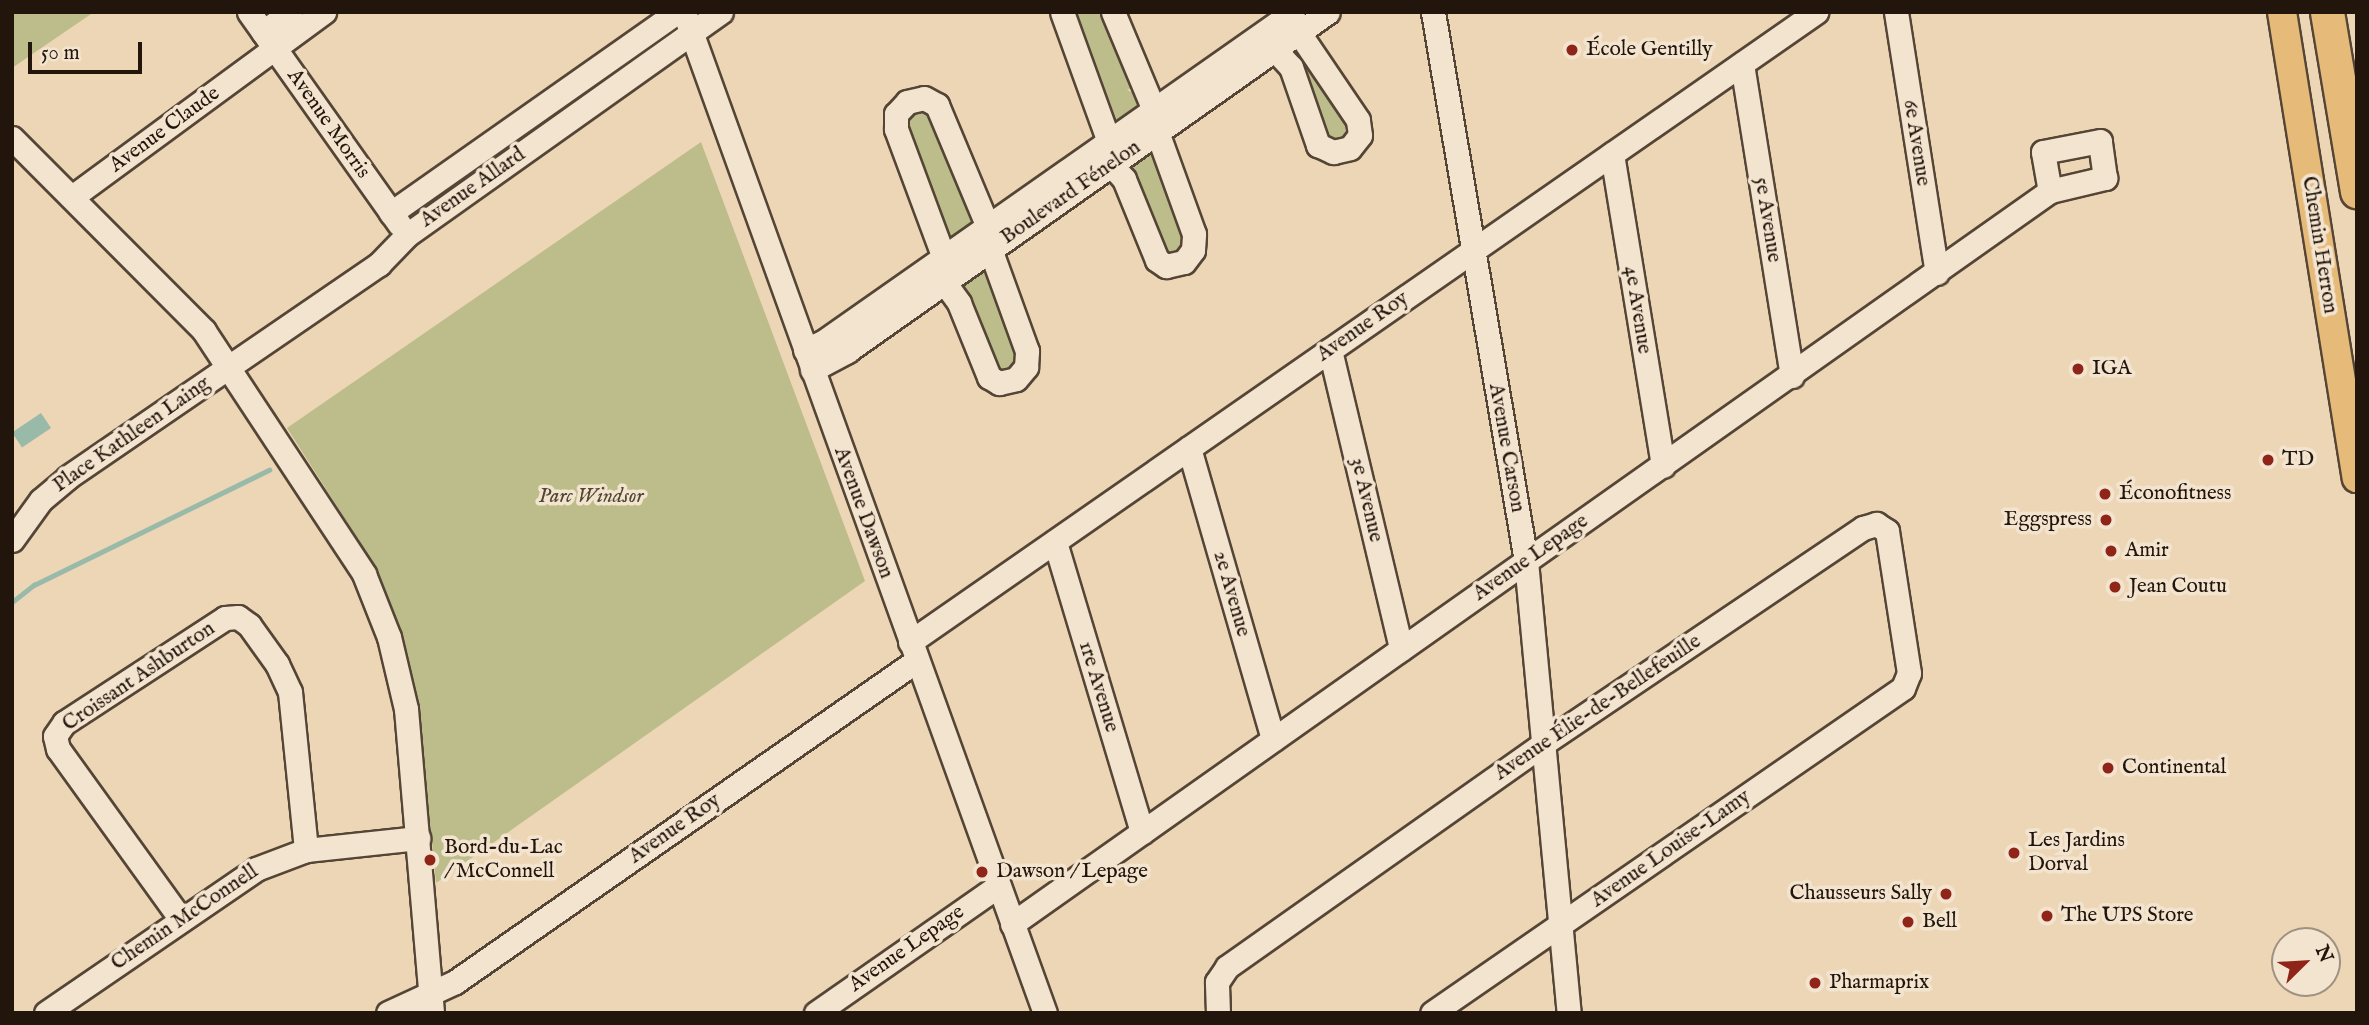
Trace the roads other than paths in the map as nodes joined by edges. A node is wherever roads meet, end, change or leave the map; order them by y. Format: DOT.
graph roads {
  1 [pos="249,12"];
  2 [pos="291,12"];
  3 [pos="324,12"];
  4 [pos="677,12"];
  5 [pos="721,12"];
  6 [pos="1062,12"];
  7 [pos="1113,12"];
  8 [pos="1328,12"];
  9 [pos="1433,12"];
  10 [pos="1816,12"];
  11 [pos="1896,12"];
  12 [pos="2282,12"];
  13 [pos="2327,12"];
  14 [pos="1289,19"];
  15 [pos="688,23"];
  16 [pos="269,41"];
  17 [pos="1275,50"];
  18 [pos="1742,64"];
  19 [pos="1156,121"];
  20 [pos="12,138"];
  21 [pos="1109,142"];
  22 [pos="1612,154"];
  23 [pos="1111,165"];
  24 [pos="2050,191"];
  25 [pos="2357,192"];
  26 [pos="72,197"];
  27 [pos="391,213"];
  28 [pos="407,235"];
  29 [pos="989,238"];
  30 [pos="1471,252"];
  31 [pos="944,258"];
  32 [pos="1937,273"];
  33 [pos="944,282"];
  34 [pos="1330,350"];
  35 [pos="808,360"];
  36 [pos="230,368"];
  37 [pos="1792,376"];
  38 [pos="1189,449"];
  39 [pos="1662,466"];
  40 [pos="2357,478"];
  41 [pos="12,540"];
  42 [pos="1055,542"];
  43 [pos="1526,561"];
  44 [pos="1401,649"];
  45 [pos="913,652"];
  46 [pos="1907,683"];
  47 [pos="1273,739"];
  48 [pos="1544,743"];
  49 [pos="1142,832"];
  50 [pos="418,838"];
  51 [pos="306,850"];
  52 [pos="998,886"];
  53 [pos="180,918"];
  54 [pos="1012,924"];
  55 [pos="1559,926"];
  56 [pos="432,1002"];
  57 [pos="46,1013"];
  58 [pos="388,1013"];
  59 [pos="816,1013"];
  60 [pos="1045,1013"];
  61 [pos="1218,1013"];
  62 [pos="1432,1013"];
  63 [pos="1569,1013"];
  1 -- 16 [label="street, Avenue Morris"];
  2 -- 16 [label="street, Avenue Claude"];
  3 -- 16 [label="street, Avenue Claude"];
  4 -- 27 [label="street, Avenue Allard"];
  5 -- 15 [label="street, Avenue Allard"];
  6 -- 21 [label="street"];
  7 -- 19 [label="street"];
  8 -- 14 [label="street, Boulevard Fénelon"];
  9 -- 30 [label="street, Avenue Carson"];
  10 -- 18 [label="street, Avenue Roy"];
  11 -- 32 [label="street, 6e Avenue"];
  12 -- 40 [label="main road, Chemin Herron"];
  13 -- 25 [label="highway"];
  14 -- 17 [label="street, Boulevard Fénelon"];
  14 -- 17 [label="street"];
  14 -- 19 [label="street, Boulevard Fénelon"];
  15 -- 28 [label="street, Avenue Allard"];
  15 -- 35 [label="street, Avenue Dawson"];
  16 -- 26 [label="street, Avenue Claude"];
  16 -- 27 [label="street, Avenue Morris"];
  17 -- 19 [label="street, Boulevard Fénelon"];
  18 -- 22 [label="street, Avenue Roy"];
  18 -- 37 [label="street, 5e Avenue"];
  19 -- 21 [label="street, Boulevard Fénelon"];
  19 -- 23 [label="street, Boulevard Fénelon"];
  19 -- 23 [label="street"];
  20 -- 26 [label="street"];
  21 -- 29 [label="street, Boulevard Fénelon"];
  22 -- 30 [label="street, Avenue Roy"];
  22 -- 39 [label="street, 4e Avenue"];
  23 -- 29 [label="street, Boulevard Fénelon"];
  24 -- 32 [label="street, Avenue Lepage"];
  26 -- 36 [label="street"];
  27 -- 28 [label="street, Avenue Morris"];
  28 -- 36 [label="street, Avenue Allard"];
  29 -- 31 [label="street, Boulevard Fénelon"];
  29 -- 31 [label="street"];
  29 -- 33 [label="street, Boulevard Fénelon"];
  29 -- 33 [label="street"];
  30 -- 34 [label="street, Avenue Roy"];
  30 -- 43 [label="street, Avenue Carson"];
  31 -- 35 [label="street, Boulevard Fénelon"];
  32 -- 37 [label="street, Avenue Lepage"];
  33 -- 35 [label="street, Boulevard Fénelon"];
  34 -- 38 [label="street, Avenue Roy"];
  34 -- 44 [label="street, 3e Avenue"];
  35 -- 45 [label="street, Avenue Dawson"];
  36 -- 41 [label="street, Place Kathleen Laing"];
  36 -- 50 [label="street"];
  37 -- 39 [label="street, Avenue Lepage"];
  38 -- 42 [label="street, Avenue Roy"];
  38 -- 47 [label="street, 2e Avenue"];
  39 -- 43 [label="street, Avenue Lepage"];
  42 -- 45 [label="street, Avenue Roy"];
  42 -- 49 [label="street, 1re Avenue"];
  43 -- 44 [label="street, Avenue Lepage"];
  43 -- 48 [label="street, Avenue Carson"];
  44 -- 47 [label="street, Avenue Lepage"];
  45 -- 52 [label="street, Avenue Dawson"];
  45 -- 56 [label="street, Avenue Roy"];
  46 -- 48 [label="street, Avenue Élie-de-Bellefeuille"];
  46 -- 55 [label="street, Avenue Louise-Lamy"];
  47 -- 49 [label="street, Avenue Lepage"];
  48 -- 55 [label="street, Avenue Carson"];
  48 -- 61 [label="street, Avenue Élie-de-Bellefeuille"];
  49 -- 54 [label="street, Avenue Lepage"];
  50 -- 51 [label="street, Chemin McConnell"];
  50 -- 56 [label="street"];
  51 -- 53 [label="street, Chemin McConnell"];
  51 -- 53 [label="street, Croissant Ashburton"];
  52 -- 54 [label="street, Avenue Dawson"];
  52 -- 59 [label="street, Avenue Lepage"];
  53 -- 57 [label="street, Chemin McConnell"];
  54 -- 60 [label="street, Avenue Dawson"];
  55 -- 62 [label="street, Avenue Louise-Lamy"];
  55 -- 63 [label="street, Avenue Carson"];
  56 -- 58 [label="street, Avenue Roy"];
}
